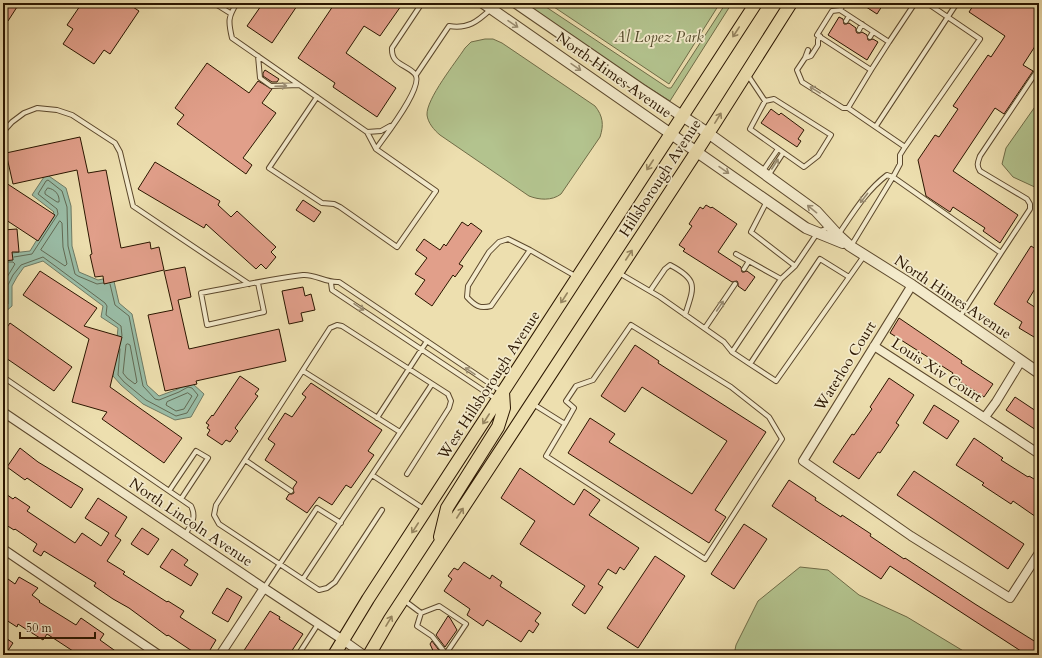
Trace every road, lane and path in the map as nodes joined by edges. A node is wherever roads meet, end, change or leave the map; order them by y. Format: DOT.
graph roads {
  1 [pos="214,3"];
  2 [pos="237,3"];
  3 [pos="422,3"];
  4 [pos="516,3"];
  5 [pos="756,3"];
  6 [pos="791,3"];
  7 [pos="844,3"];
  8 [pos="915,3"];
  9 [pos="927,3"];
  10 [pos="958,3"];
  11 [pos="490,5"];
  12 [pos="840,10"];
  13 [pos="230,13"];
  14 [pos="849,16"];
  15 [pos="948,17"];
  16 [pos="846,21"];
  17 [pos="862,24"];
  18 [pos="859,30"];
  19 [pos="873,32"];
  20 [pos="870,37"];
  21 [pos="817,39"];
  22 [pos="834,39"];
  23 [pos="889,42"];
  24 [pos="831,44"];
  25 [pos="847,47"];
  26 [pos="808,50"];
  27 [pos="844,52"];
  28 [pos="859,54"];
  29 [pos="258,56"];
  30 [pos="805,58"];
  31 [pos="855,60"];
  32 [pos="1039,68"];
  33 [pos="871,70"];
  34 [pos="746,72"];
  35 [pos="416,75"];
  36 [pos="300,85"];
  37 [pos="317,97"];
  38 [pos="765,101"];
  39 [pos="848,108"];
  40 [pos="682,115"];
  41 [pos="392,125"];
  42 [pos="876,126"];
  43 [pos="3,132"];
  44 [pos="367,132"];
  45 [pos="671,133"];
  46 [pos="708,133"];
  47 [pos="905,147"];
  48 [pos="376,149"];
  49 [pos="778,149"];
  50 [pos="697,151"];
  51 [pos="783,153"];
  52 [pos="765,174"];
  53 [pos="893,177"];
  54 [pos="767,200"];
  55 [pos="830,227"];
  56 [pos="818,232"];
  57 [pos="836,237"];
  58 [pos="850,246"];
  59 [pos="530,250"];
  60 [pos="1001,253"];
  61 [pos="736,254"];
  62 [pos="864,256"];
  63 [pos="749,261"];
  64 [pos="795,266"];
  65 [pos="744,269"];
  66 [pos="617,272"];
  67 [pos="578,277"];
  68 [pos="849,277"];
  69 [pos="781,279"];
  70 [pos="258,283"];
  71 [pos="331,283"];
  72 [pos="250,284"];
  73 [pos="735,284"];
  74 [pos="912,285"];
  75 [pos="650,291"];
  76 [pos="685,314"];
  77 [pos="959,318"];
  78 [pos="705,328"];
  79 [pos="427,341"];
  80 [pos="874,346"];
  81 [pos="422,349"];
  82 [pos="732,352"];
  83 [pos="1021,361"];
  84 [pos="750,364"];
  85 [pos="409,369"];
  86 [pos="303,371"];
  87 [pos="1039,373"];
  88 [pos="3,377"];
  89 [pos="432,384"];
  90 [pos="500,396"];
  91 [pos="531,403"];
  92 [pos="3,412"];
  93 [pos="985,417"];
  94 [pos="377,418"];
  95 [pos="565,424"];
  96 [pos="400,432"];
  97 [pos="1039,454"];
  98 [pos="245,460"];
  99 [pos="407,474"];
  100 [pos="372,475"];
  101 [pos="169,491"];
  102 [pos="292,491"];
  103 [pos="181,499"];
  104 [pos="382,510"];
  105 [pos="426,511"];
  106 [pos="340,523"];
  107 [pos="185,535"];
  108 [pos="438,546"];
  109 [pos="3,549"];
  110 [pos="1039,553"];
  111 [pos="280,564"];
  112 [pos="303,579"];
  113 [pos="264,588"];
  114 [pos="403,600"];
  115 [pos="421,613"];
  116 [pos="318,624"];
  117 [pos="343,640"];
  118 [pos="159,655"];
  119 [pos="220,655"];
  120 [pos="298,655"];
  121 [pos="334,655"];
  122 [pos="364,655"];
  123 [pos="369,655"];
  124 [pos="445,655"];
  1 -- 13 [label="lane"];
  2 -- 13 [label="lane"];
  3 -- 35 [label="lane"];
  4 -- 40 [label="street, North Himes Avenue"];
  5 -- 40 [label="main road, Hillsborough Avenue, one-way"];
  6 -- 34 [label="main road, Hillsborough Avenue"];
  7 -- 12 [label="lane"];
  8 -- 23 [label="lane"];
  9 -- 15 [label="lane"];
  10 -- 15 [label="lane"];
  11 -- 35 [label="lane"];
  11 -- 45 [label="street, North Himes Avenue, one-way"];
  12 -- 14 [label="lane"];
  12 -- 21 [label="lane"];
  13 -- 29 [label="lane"];
  14 -- 16 [label="lane"];
  14 -- 17 [label="lane"];
  15 -- 42 [label="lane"];
  15 -- 47 [label="lane"];
  17 -- 18 [label="lane"];
  17 -- 19 [label="lane"];
  19 -- 20 [label="lane"];
  19 -- 23 [label="lane"];
  21 -- 24 [label="lane"];
  21 -- 30 [label="lane"];
  22 -- 24 [label="lane"];
  23 -- 33 [label="lane"];
  24 -- 27 [label="lane"];
  25 -- 27 [label="lane"];
  26 -- 30 [label="lane"];
  27 -- 31 [label="lane"];
  28 -- 31 [label="lane"];
  29 -- 36 [label="lane"];
  29 -- 36 [label="lane, one-way"];
  39 -- 30 [label="lane, one-way"];
  31 -- 33 [label="lane"];
  32 -- 60 [label="lane"];
  33 -- 39 [label="lane"];
  34 -- 38 [label="lane"];
  46 -- 34 [label="main road, Hillsborough Avenue, one-way"];
  35 -- 41 [label="lane"];
  36 -- 37 [label="lane"];
  37 -- 44 [label="lane"];
  37 -- 48 [label="lane"];
  38 -- 49 [label="lane"];
  38 -- 51 [label="lane"];
  39 -- 42 [label="lane"];
  40 -- 45 [label="main road, Hillsborough Avenue"];
  40 -- 46 [label="street, North Himes Avenue"];
  41 -- 44 [label="lane"];
  41 -- 48 [label="lane"];
  42 -- 47 [label="lane"];
  43 -- 72 [label="lane"];
  44 -- 48 [label="lane"];
  45 -- 50 [label="street, North Himes Avenue"];
  45 -- 67 [label="main road, West Hillsborough Avenue, one-way"];
  46 -- 50 [label="main road, Hillsborough Avenue"];
  46 -- 52 [label="street, North Himes Avenue"];
  47 -- 53 [label="lane"];
  49 -- 51 [label="lane"];
  49 -- 52 [label="lane"];
  50 -- 54 [label="street, North Himes Avenue, one-way"];
  66 -- 50 [label="main road, Hillsborough Avenue, one-way"];
  52 -- 51 [label="lane, one-way"];
  55 -- 52 [label="street, North Himes Avenue, one-way"];
  53 -- 57 [label="lane, one-way"];
  53 -- 58 [label="lane"];
  53 -- 60 [label="lane"];
  54 -- 56 [label="street, North Himes Avenue"];
  54 -- 64 [label="lane"];
  55 -- 56 [label="lane"];
  55 -- 57 [label="street, North Himes Avenue"];
  56 -- 57 [label="street, North Himes Avenue"];
  56 -- 64 [label="lane"];
  57 -- 58 [label="street, North Himes Avenue"];
  58 -- 62 [label="street, North Himes Avenue"];
  59 -- 59 [label="lane"];
  59 -- 67 [label="lane"];
  60 -- 77 [label="lane"];
  61 -- 63 [label="lane"];
  62 -- 68 [label="lane"];
  62 -- 74 [label="street, North Himes Avenue"];
  63 -- 65 [label="lane"];
  63 -- 69 [label="lane"];
  64 -- 69 [label="lane"];
  66 -- 75 [label="lane"];
  66 -- 91 [label="main road, Hillsborough Avenue"];
  67 -- 90 [label="main road, West Hillsborough Avenue, one-way"];
  68 -- 84 [label="lane"];
  68 -- 84 [label="lane"];
  69 -- 82 [label="lane"];
  70 -- 71 [label="lane"];
  70 -- 72 [label="lane"];
  70 -- 72 [label="lane"];
  71 -- 79 [label="lane"];
  71 -- 81 [label="lane, one-way"];
  78 -- 73 [label="lane, one-way"];
  74 -- 77 [label="street, North Himes Avenue"];
  74 -- 80 [label="street, Waterloo Court"];
  75 -- 76 [label="lane"];
  75 -- 76 [label="lane"];
  76 -- 78 [label="lane"];
  77 -- 83 [label="street, North Himes Avenue"];
  78 -- 82 [label="lane"];
  79 -- 81 [label="lane"];
  90 -- 79 [label="lane, one-way"];
  80 -- 93 [label="street, Louis Xiv Court"];
  80 -- 110 [label="street, Waterloo Court"];
  81 -- 85 [label="lane"];
  81 -- 90 [label="lane"];
  82 -- 84 [label="lane"];
  83 -- 87 [label="street, North Himes Avenue"];
  83 -- 93 [label="street, Louis Xiv Court"];
  85 -- 86 [label="lane"];
  85 -- 89 [label="lane"];
  85 -- 94 [label="lane"];
  86 -- 94 [label="lane"];
  86 -- 98 [label="lane"];
  88 -- 101 [label="lane"];
  89 -- 96 [label="lane"];
  89 -- 99 [label="lane"];
  90 -- 105 [label="main road, West Hillsborough Avenue, one-way"];
  90 -- 108 [label="main road"];
  91 -- 95 [label="lane"];
  108 -- 91 [label="main road, one-way"];
  92 -- 107 [label="street, North Lincoln Avenue"];
  93 -- 97 [label="street, Louis Xiv Court"];
  94 -- 96 [label="lane"];
  95 -- 95 [label="lane"];
  96 -- 100 [label="lane"];
  98 -- 102 [label="lane"];
  98 -- 111 [label="lane"];
  100 -- 105 [label="lane"];
  100 -- 106 [label="lane"];
  101 -- 103 [label="lane"];
  101 -- 103 [label="lane"];
  103 -- 107 [label="lane"];
  104 -- 112 [label="lane"];
  105 -- 117 [label="main road, West Hillsborough Avenue, one-way"];
  106 -- 111 [label="lane"];
  106 -- 112 [label="lane"];
  107 -- 113 [label="street, North Lincoln Avenue"];
  108 -- 114 [label="main road"];
  109 -- 118 [label="street"];
  111 -- 112 [label="lane"];
  111 -- 113 [label="lane"];
  113 -- 116 [label="street, North Lincoln Avenue"];
  113 -- 119 [label="street"];
  114 -- 115 [label="lane"];
  123 -- 114 [label="main road, one-way"];
  115 -- 124 [label="lane"];
  115 -- 124 [label="lane"];
  116 -- 117 [label="street, North Lincoln Avenue"];
  116 -- 120 [label="lane"];
  117 -- 121 [label="main road, West Hillsborough Avenue"];
  117 -- 122 [label="street, North Lincoln Avenue"];
}
